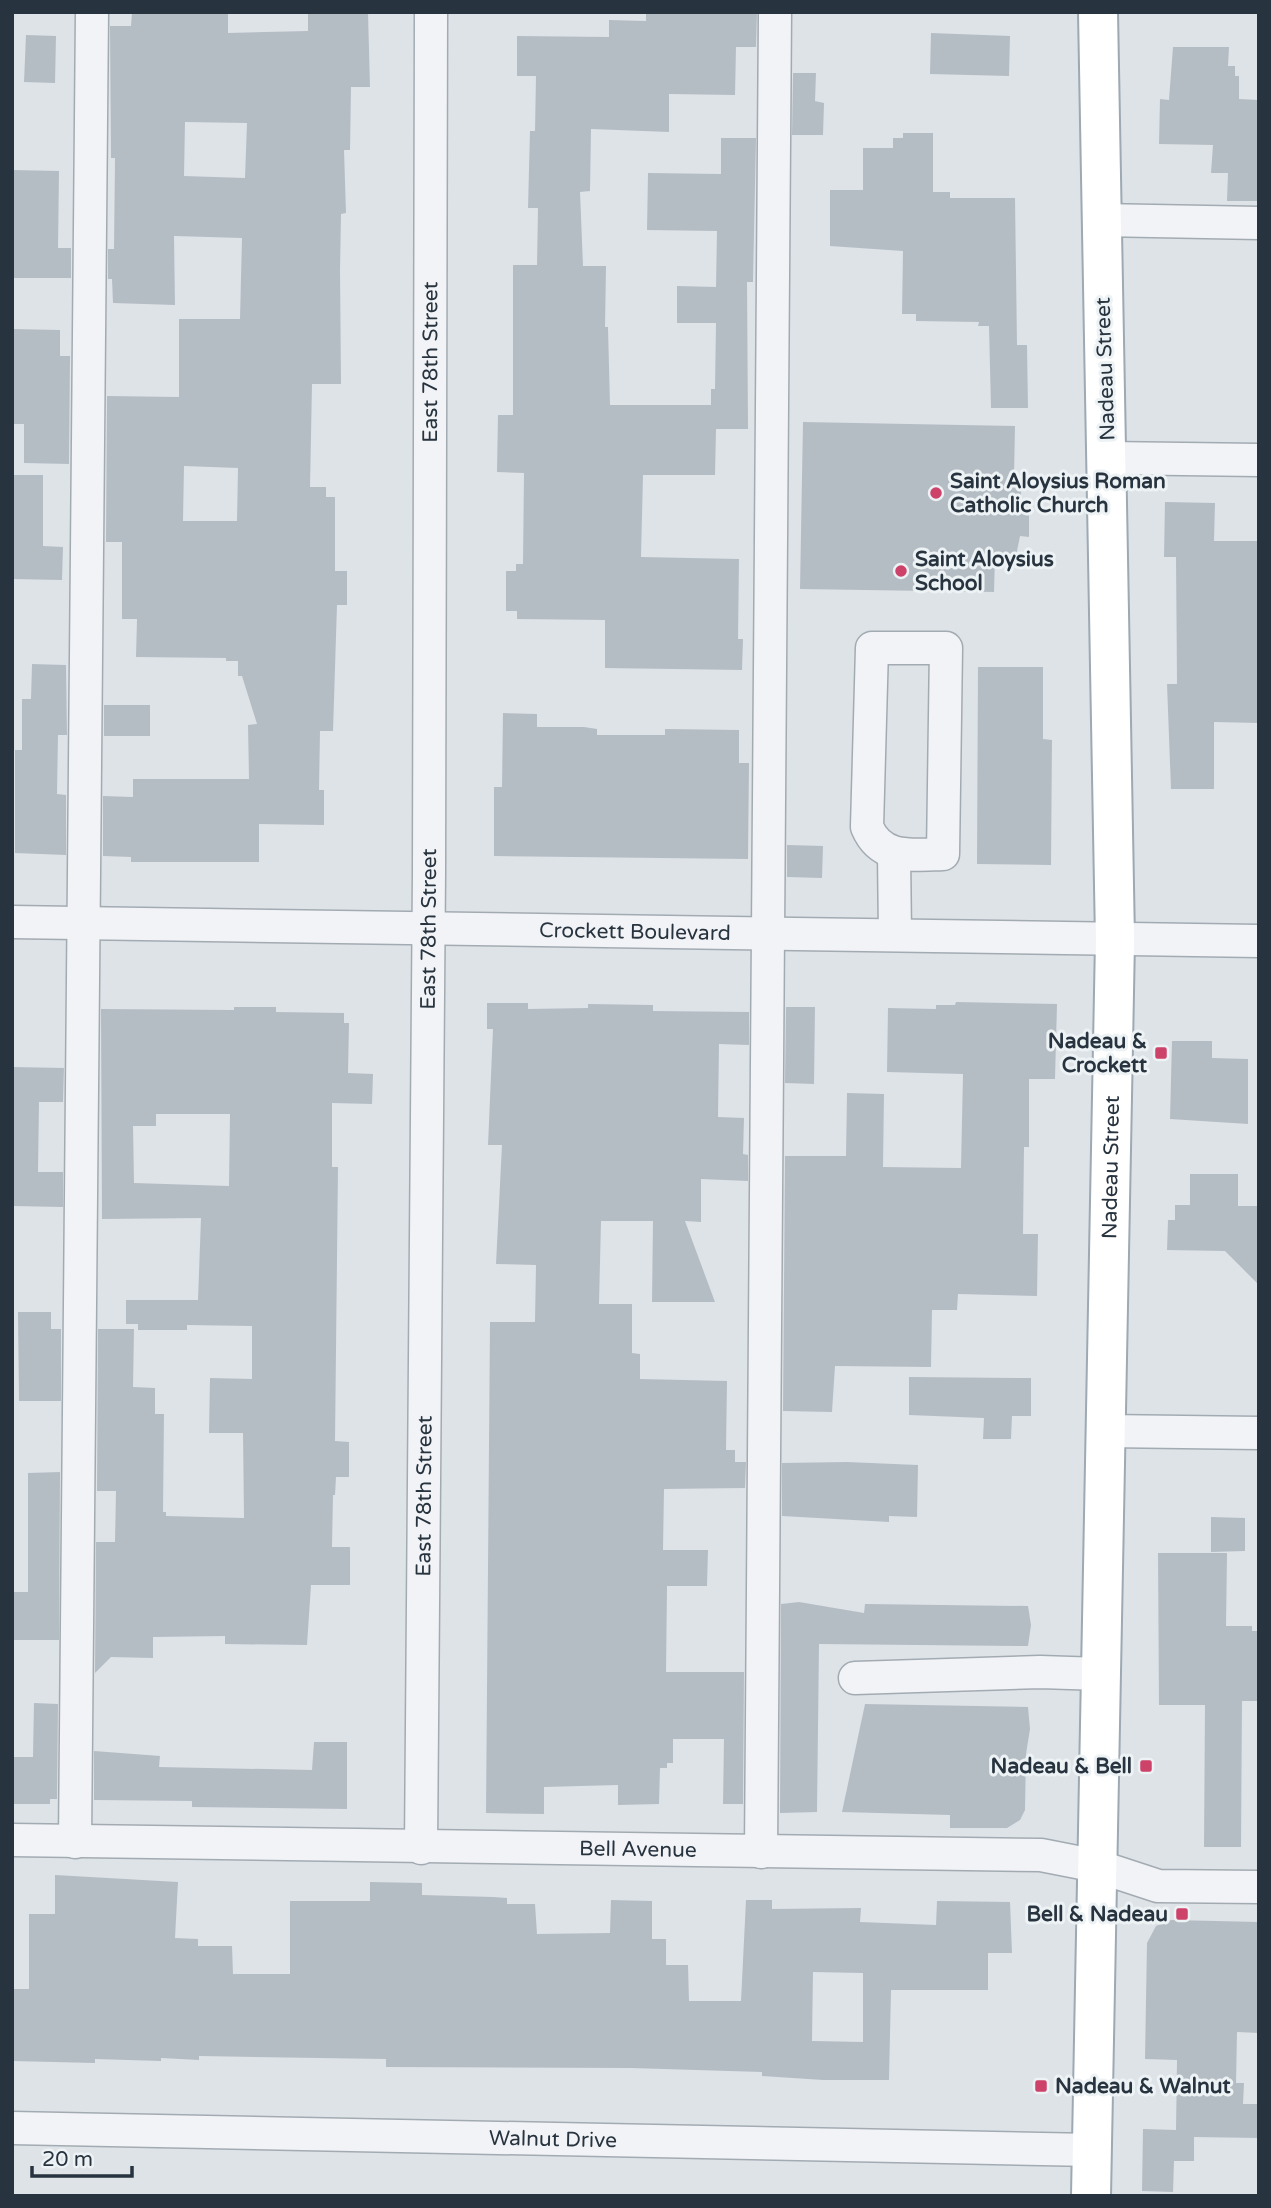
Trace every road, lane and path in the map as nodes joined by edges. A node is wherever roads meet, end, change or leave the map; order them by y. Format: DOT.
graph roads {
  1 [pos="92,12"];
  2 [pos="431,12"];
  3 [pos="775,12"];
  4 [pos="1098,12"];
  5 [pos="1100,220"];
  6 [pos="1259,223"];
  7 [pos="1107,458"];
  8 [pos="1259,460"];
  9 [pos="894,855"];
  10 [pos="12,922"];
  11 [pos="83,923"];
  12 [pos="428,926"];
  13 [pos="766,933"];
  14 [pos="895,934"];
  15 [pos="1115,940"];
  16 [pos="1259,940"];
  17 [pos="1106,1431"];
  18 [pos="1259,1433"];
  19 [pos="1101,1674"];
  20 [pos="855,1678"];
  21 [pos="12,1840"];
  22 [pos="75,1842"];
  23 [pos="421,1847"];
  24 [pos="761,1852"];
  25 [pos="1097,1866"];
  26 [pos="1259,1887"];
  27 [pos="12,2128"];
  28 [pos="1092,2150"];
  29 [pos="1091,2196"];
  1 -- 11 [label="street"];
  2 -- 12 [label="street, East 78th Street"];
  3 -- 13 [label="street"];
  4 -- 5 [label="main road, Nadeau Street"];
  5 -- 6 [label="street"];
  5 -- 7 [label="main road, Nadeau Street"];
  7 -- 8 [label="street"];
  7 -- 15 [label="main road, Nadeau Street"];
  9 -- 9 [label="street"];
  9 -- 14 [label="street"];
  10 -- 11 [label="street, Crockett Boulevard"];
  11 -- 12 [label="street, Crockett Boulevard"];
  11 -- 22 [label="street"];
  12 -- 13 [label="street, Crockett Boulevard"];
  12 -- 23 [label="street, East 78th Street"];
  13 -- 14 [label="street, Crockett Boulevard"];
  13 -- 24 [label="street"];
  14 -- 15 [label="street, Crockett Boulevard"];
  15 -- 16 [label="street, Crockett Boulevard"];
  15 -- 17 [label="main road, Nadeau Street"];
  17 -- 18 [label="street"];
  17 -- 19 [label="main road, Nadeau Street"];
  19 -- 20 [label="street"];
  19 -- 25 [label="main road, Nadeau Street"];
  21 -- 22 [label="street, Bell Avenue"];
  22 -- 23 [label="street, Bell Avenue"];
  23 -- 24 [label="street, Bell Avenue"];
  24 -- 25 [label="street, Bell Avenue"];
  25 -- 26 [label="street, Bell Avenue"];
  25 -- 28 [label="main road, Nadeau Street"];
  27 -- 28 [label="street, Walnut Drive"];
  28 -- 29 [label="main road, Nadeau Street"];
}
